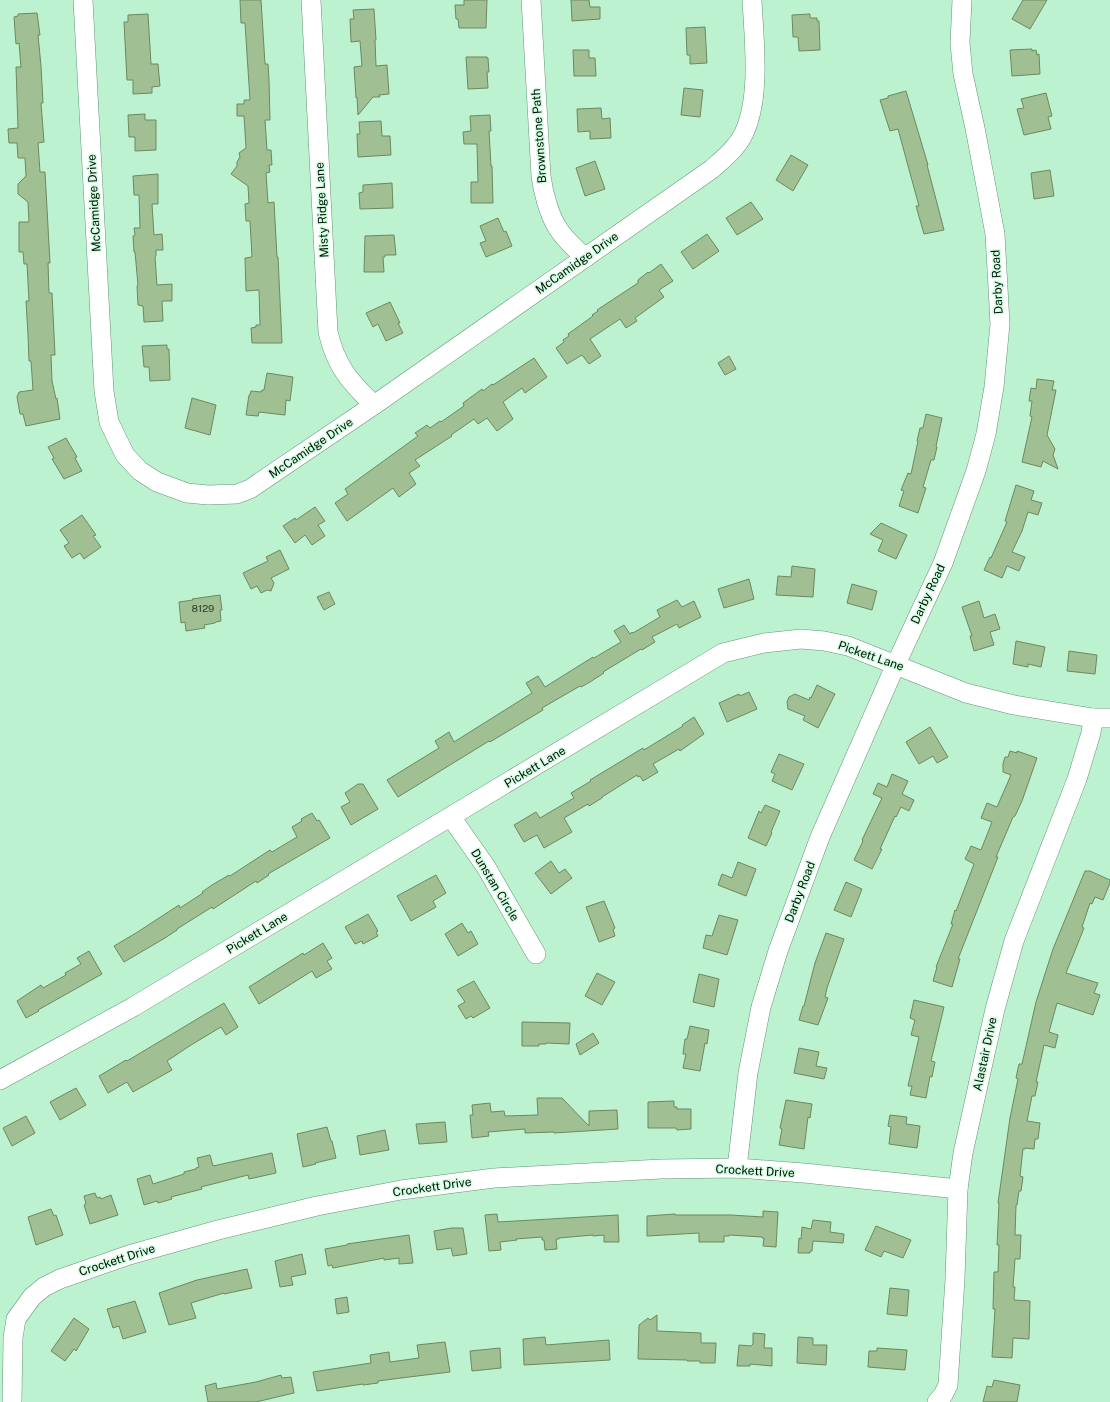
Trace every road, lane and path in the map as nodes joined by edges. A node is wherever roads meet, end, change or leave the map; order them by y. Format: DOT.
graph roads {
  1 [pos="83,0"];
  2 [pos="311,0"];
  3 [pos="531,0"];
  4 [pos="752,0"];
  5 [pos="962,0"];
  6 [pos="585,258"];
  7 [pos="374,405"];
  8 [pos="896,664"];
  9 [pos="1102,718"];
  10 [pos="451,817"];
  11 [pos="536,954"];
  12 [pos="0,1080"];
  13 [pos="737,1168"];
  14 [pos="958,1189"];
  15 [pos="12,1402"];
  16 [pos="936,1402"];
  1 -- 7 [label="street, McCamidge Drive"];
  2 -- 7 [label="street, Misty Ridge Lane"];
  3 -- 6 [label="street, Brownstone Path"];
  4 -- 6 [label="street, McCamidge Drive"];
  5 -- 8 [label="street, Darby Road"];
  6 -- 7 [label="street, McCamidge Drive"];
  8 -- 9 [label="street, Pickett Lane"];
  8 -- 10 [label="street, Pickett Lane"];
  8 -- 13 [label="street, Darby Road"];
  9 -- 14 [label="street, Alastair Drive"];
  10 -- 11 [label="street, Dunstan Circle"];
  10 -- 12 [label="street, Pickett Lane"];
  13 -- 14 [label="street, Crockett Drive"];
  13 -- 15 [label="street, Crockett Drive"];
  14 -- 16 [label="street, Alastair Drive"];
}
